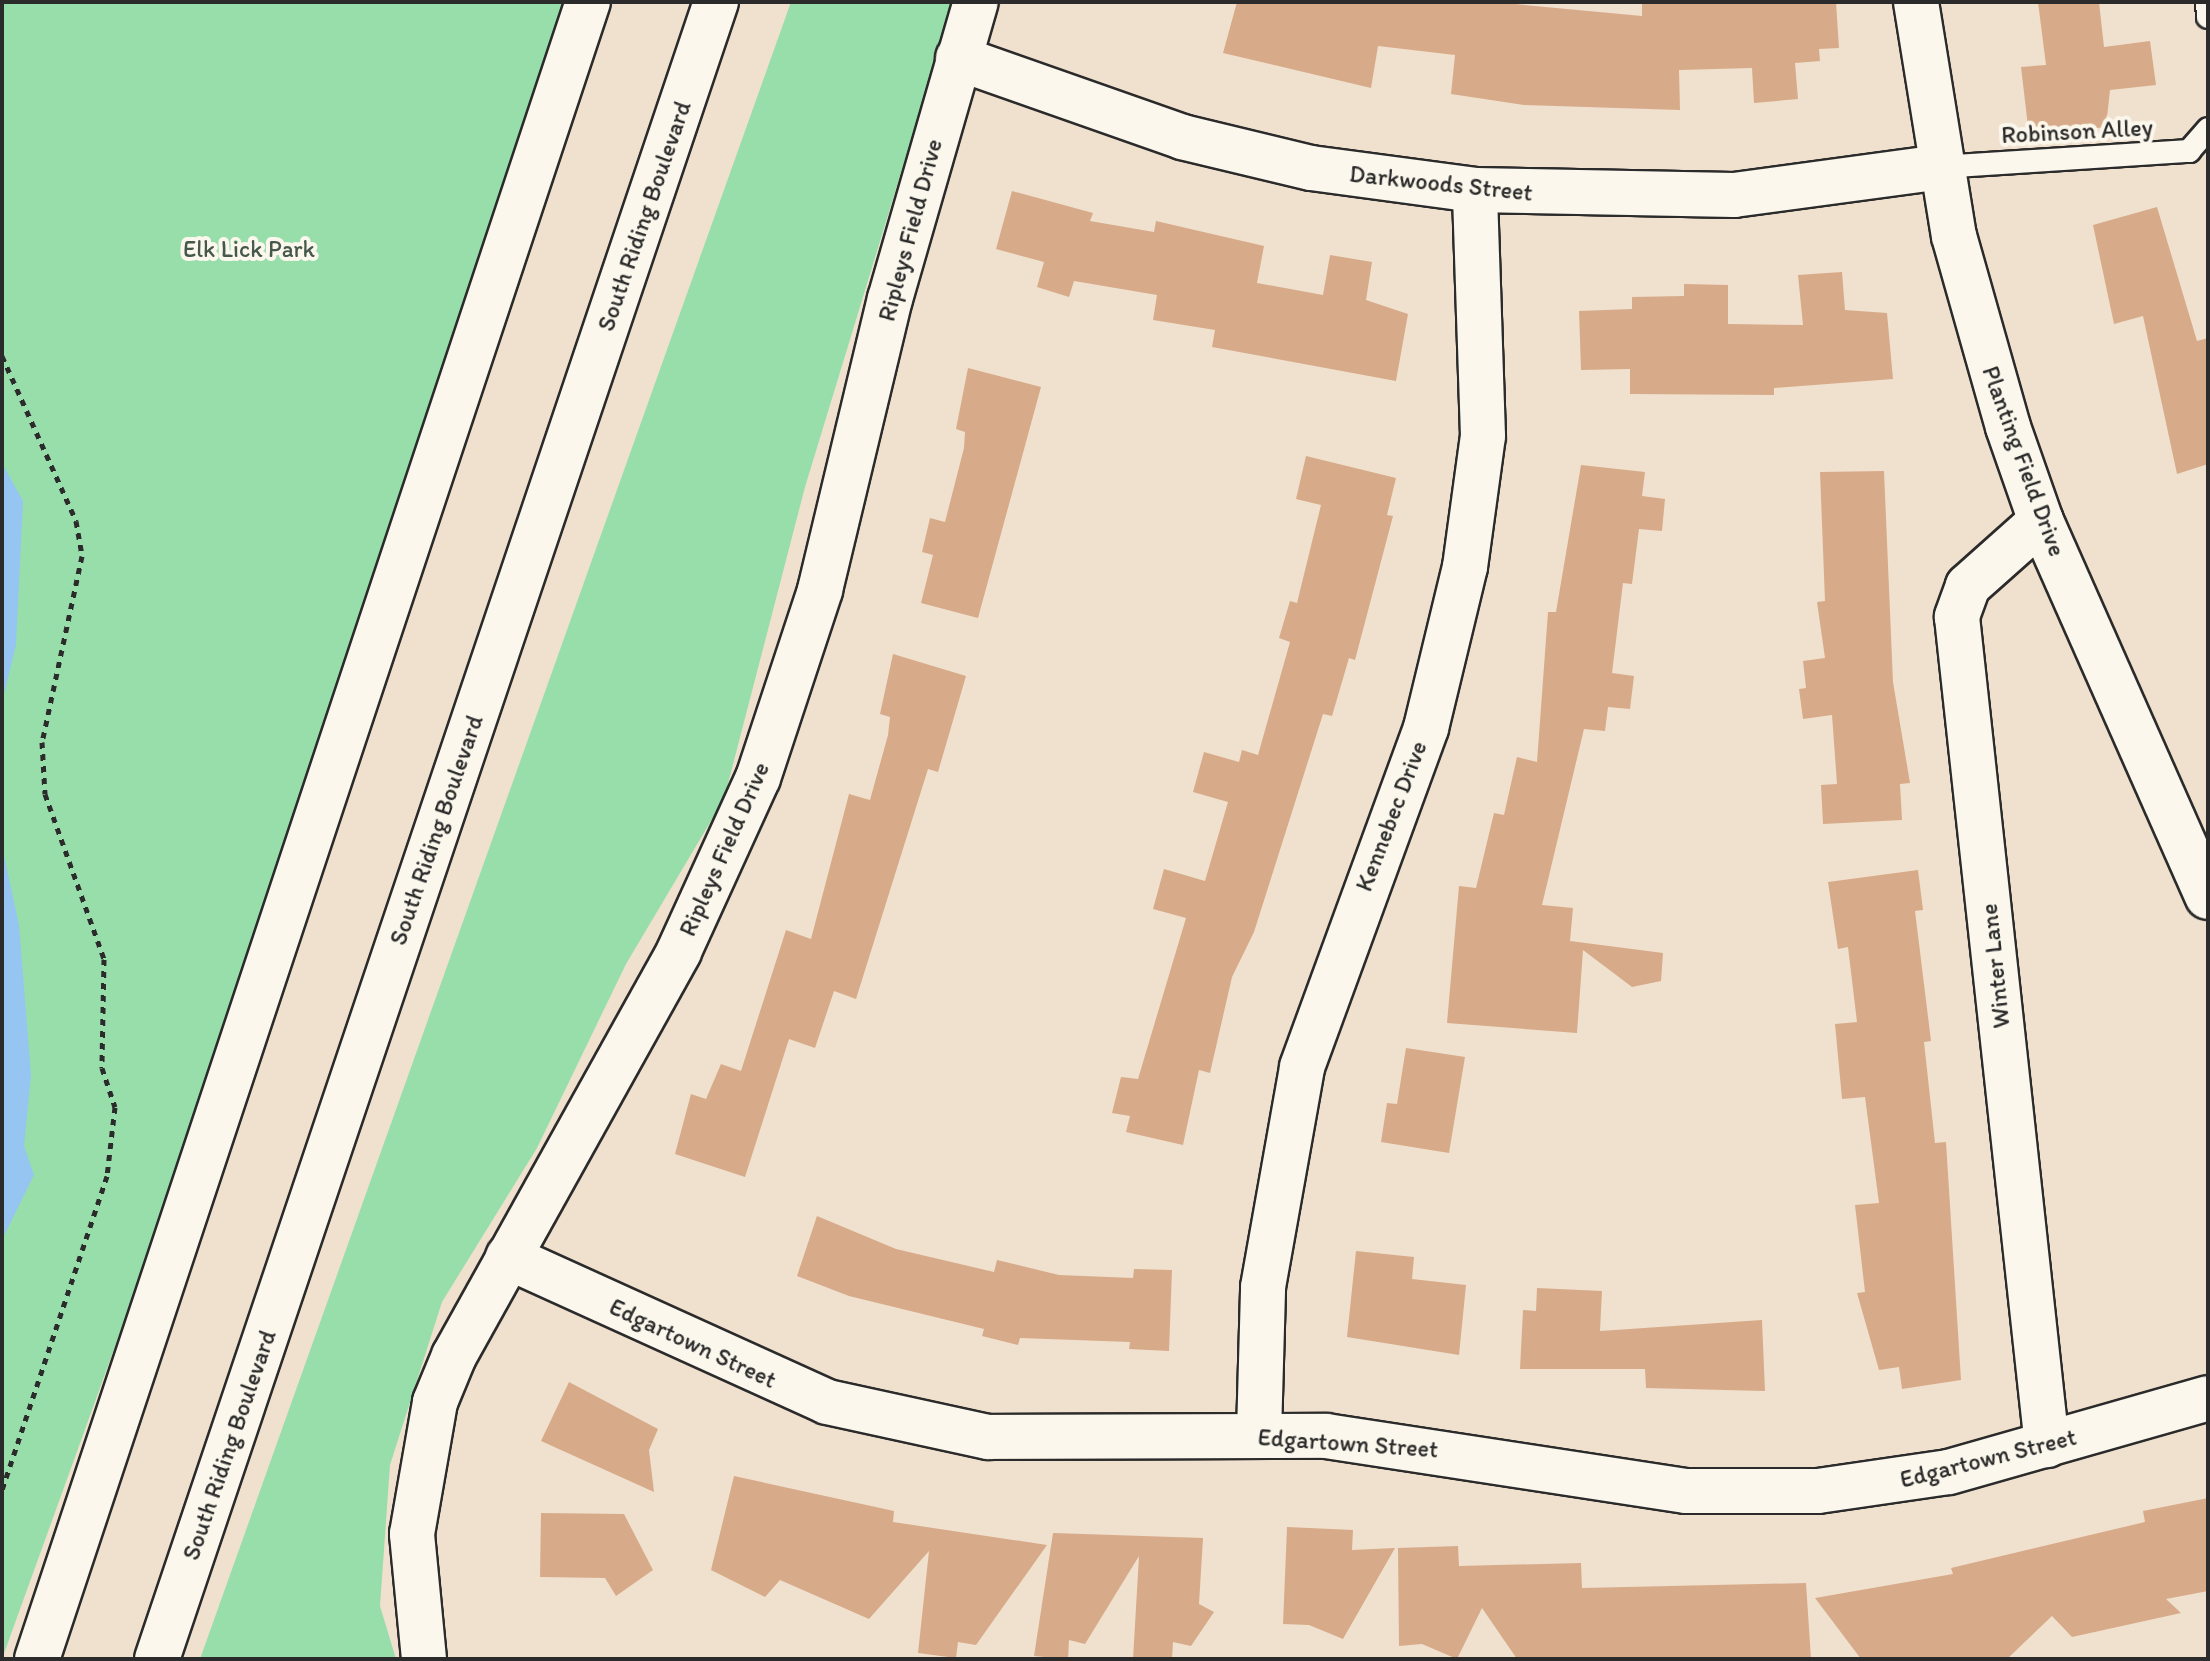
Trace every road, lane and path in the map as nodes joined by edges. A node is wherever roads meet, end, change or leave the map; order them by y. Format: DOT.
graph roads {
  1 [pos="588,2"];
  2 [pos="716,2"];
  3 [pos="976,2"];
  4 [pos="1916,2"];
  5 [pos="2207,2"];
  6 [pos="2208,17"];
  7 [pos="958,58"];
  8 [pos="2208,129"];
  9 [pos="1940,167"];
  10 [pos="1475,190"];
  11 [pos="2,356"];
  12 [pos="2041,521"];
  13 [pos="2208,897"];
  14 [pos="508,1257"];
  15 [pos="2208,1398"];
  16 [pos="1259,1434"];
  17 [pos="2047,1445"];
  18 [pos="2,1489"];
  19 [pos="37,1659"];
  20 [pos="157,1659"];
  21 [pos="424,1659"];
  1 -- 19 [label="street"];
  2 -- 20 [label="street, South Riding Boulevard"];
  3 -- 7 [label="street, Ripleys Field Drive"];
  4 -- 9 [label="street, Planting Field Drive"];
  5 -- 6 [label="lane"];
  7 -- 10 [label="street, Darkwoods Street"];
  7 -- 14 [label="street, Ripleys Field Drive"];
  8 -- 9 [label="lane, Robinson Alley"];
  9 -- 10 [label="street, Darkwoods Street"];
  9 -- 12 [label="street, Planting Field Drive"];
  10 -- 16 [label="street, Kennebec Drive"];
  11 -- 18 [label="path"];
  12 -- 13 [label="street, Planting Field Drive"];
  12 -- 17 [label="street, Winter Lane"];
  14 -- 16 [label="street, Edgartown Street"];
  14 -- 21 [label="street, Ripleys Field Drive"];
  15 -- 17 [label="street, Edgartown Street"];
  16 -- 17 [label="street, Edgartown Street"];
}
